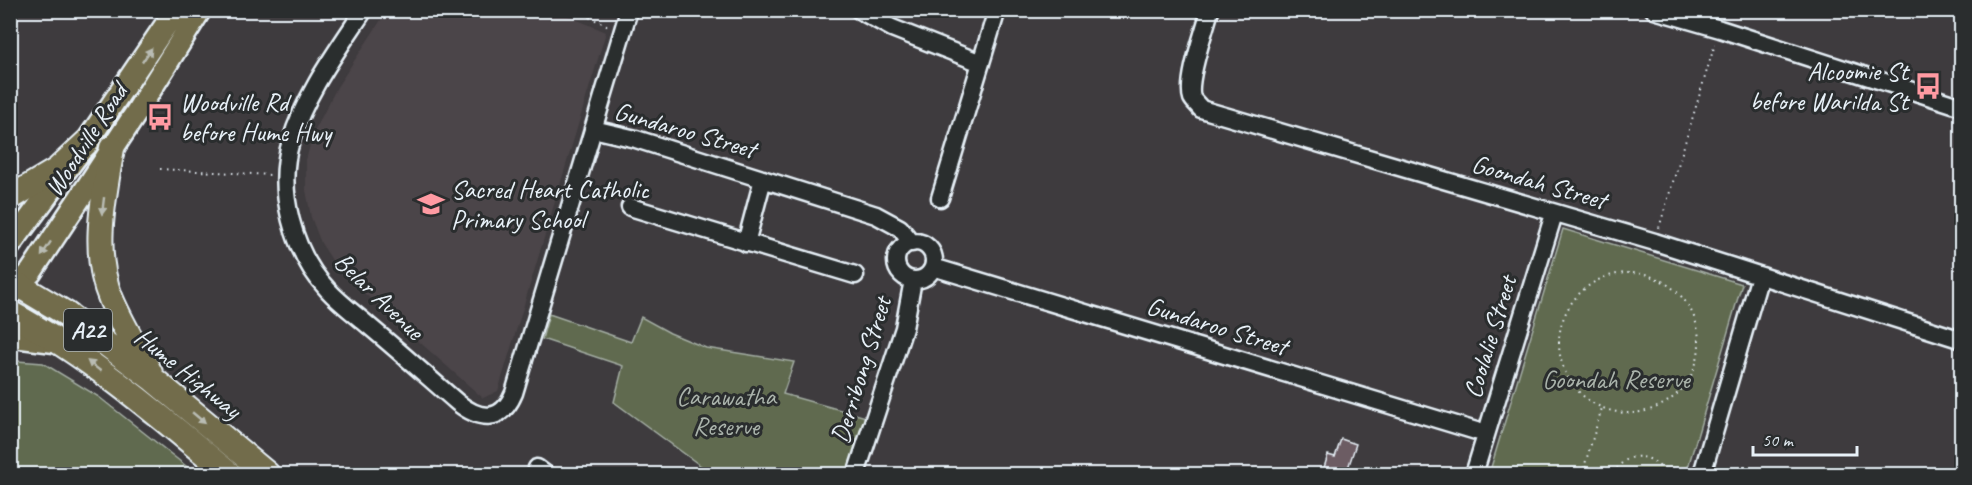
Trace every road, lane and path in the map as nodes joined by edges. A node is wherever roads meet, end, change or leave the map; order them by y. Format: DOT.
graph roads {
  1 [pos="176,10"];
  2 [pos="201,10"];
  3 [pos="364,10"];
  4 [pos="573,10"];
  5 [pos="629,10"];
  6 [pos="859,10"];
  7 [pos="997,10"];
  8 [pos="1210,10"];
  9 [pos="1654,10"];
  10 [pos="1720,29"];
  11 [pos="623,32"];
  12 [pos="981,63"];
  13 [pos="1962,107"];
  14 [pos="593,129"];
  15 [pos="86,143"];
  16 [pos="112,148"];
  17 [pos="160,169"];
  18 [pos="271,175"];
  19 [pos="763,179"];
  20 [pos="10,198"];
  21 [pos="940,198"];
  22 [pos="630,207"];
  23 [pos="1554,214"];
  24 [pos="1655,242"];
  25 [pos="746,243"];
  26 [pos="912,243"];
  27 [pos="10,245"];
  28 [pos="933,267"];
  29 [pos="855,275"];
  30 [pos="1760,276"];
  31 [pos="913,280"];
  32 [pos="13,286"];
  33 [pos="10,313"];
  34 [pos="10,336"];
  35 [pos="1962,340"];
  36 [pos="59,342"];
  37 [pos="154,380"];
  38 [pos="1602,408"];
  39 [pos="1486,434"];
  40 [pos="1585,468"];
  41 [pos="229,474"];
  42 [pos="267,474"];
  43 [pos="856,474"];
  44 [pos="1474,474"];
  45 [pos="1582,474"];
  46 [pos="1612,474"];
  47 [pos="1665,474"];
  48 [pos="1702,474"];
  15 -- 1 [label="main road, Woodville Road, one-way"];
  2 -- 16 [label="main road, Woodville Road"];
  3 -- 14 [label="street, Belar Avenue"];
  4 -- 11 [label="path"];
  5 -- 11 [label="street"];
  6 -- 12 [label="street"];
  7 -- 12 [label="street"];
  8 -- 23 [label="street, Goondah Street"];
  9 -- 10 [label="street"];
  10 -- 13 [label="street"];
  10 -- 24 [label="path"];
  11 -- 14 [label="street"];
  12 -- 21 [label="street"];
  14 -- 19 [label="street, Gundaroo Street"];
  15 -- 20 [label="highway"];
  15 -- 27 [label="main road, Woodville Road"];
  16 -- 32 [label="main road, Woodville Road, one-way"];
  16 -- 37 [label="highway, one-way"];
  17 -- 18 [label="path"];
  19 -- 25 [label="street, Gundaroo Street"];
  19 -- 26 [label="street, Gundaroo Street"];
  22 -- 25 [label="street"];
  23 -- 24 [label="street, Goondah Street"];
  23 -- 39 [label="street, Coolalie Street"];
  24 -- 30 [label="street, Goondah Street"];
  25 -- 29 [label="street"];
  26 -- 28 [label="street"];
  26 -- 31 [label="street"];
  28 -- 31 [label="street"];
  28 -- 39 [label="street, Gundaroo Street"];
  30 -- 35 [label="street, Goondah Street"];
  30 -- 48 [label="street"];
  31 -- 43 [label="street, Derribong Street"];
  32 -- 37 [label="highway, Hume Highway / A22"];
  33 -- 36 [label="highway, Hume Highway / A22"];
  34 -- 36 [label="main road"];
  41 -- 36 [label="highway, Hume Highway / A22, one-way"];
  37 -- 42 [label="highway, Hume Highway / A22, one-way"];
  38 -- 38 [label="path"];
  38 -- 40 [label="path"];
  39 -- 44 [label="street, Coolalie Street"];
  40 -- 45 [label="path"];
  40 -- 46 [label="path"];
  46 -- 47 [label="path"];
}
